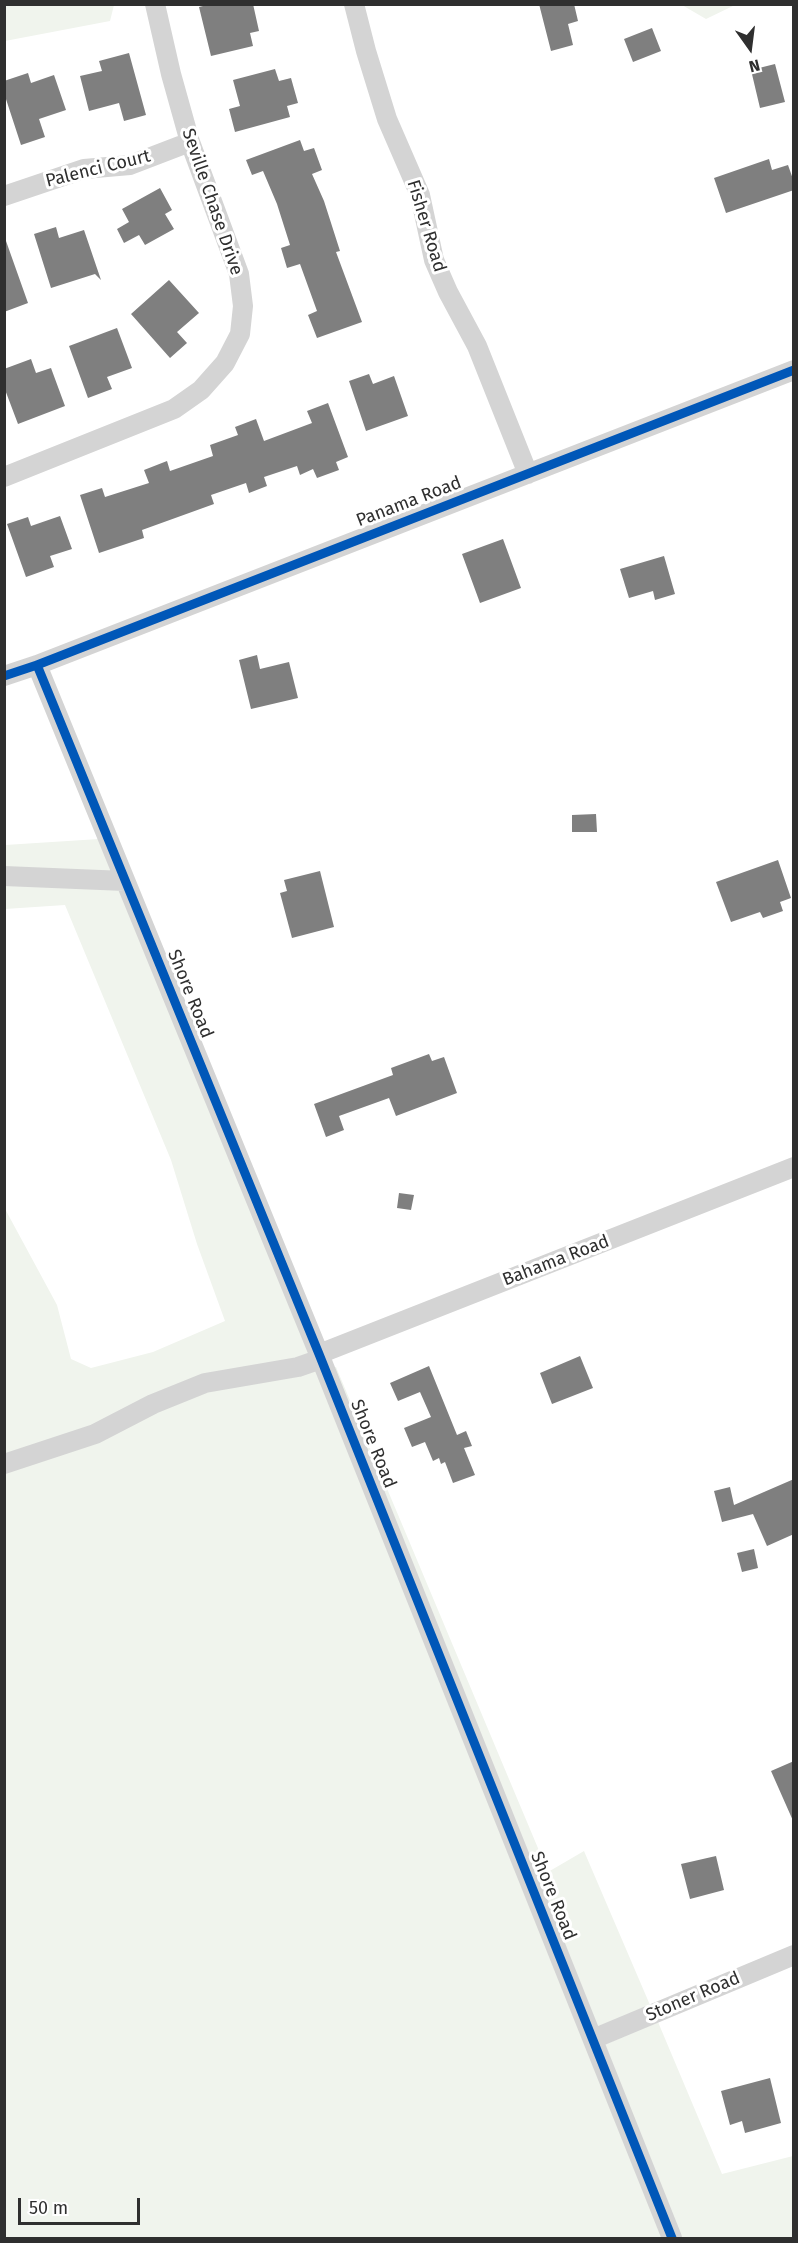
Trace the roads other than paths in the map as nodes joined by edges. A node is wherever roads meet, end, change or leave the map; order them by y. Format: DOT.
graph roads {
  1 [pos="155,4"];
  2 [pos="354,4"];
  3 [pos="190,142"];
  4 [pos="4,196"];
  5 [pos="794,369"];
  6 [pos="528,474"];
  7 [pos="4,477"];
  8 [pos="37,665"];
  9 [pos="4,676"];
  10 [pos="4,876"];
  11 [pos="125,880"];
  12 [pos="794,1167"];
  13 [pos="320,1356"];
  14 [pos="4,1464"];
  15 [pos="794,1955"];
  16 [pos="593,2039"];
  17 [pos="672,2238"];
  1 -- 3 [label="street, Seville Chase Drive"];
  2 -- 6 [label="street, Fisher Road"];
  3 -- 4 [label="street, Palenci Court"];
  3 -- 7 [label="street, Seville Chase Drive"];
  5 -- 6 [label="street, Panama Road"];
  6 -- 8 [label="street, Panama Road"];
  8 -- 9 [label="street"];
  8 -- 11 [label="street, Shore Road"];
  10 -- 11 [label="street"];
  11 -- 13 [label="street, Shore Road"];
  12 -- 13 [label="street, Bahama Road"];
  13 -- 14 [label="street, Bahama Road"];
  13 -- 16 [label="street, Shore Road"];
  15 -- 16 [label="street, Stoner Road"];
  16 -- 17 [label="street, Shore Road"];
}
